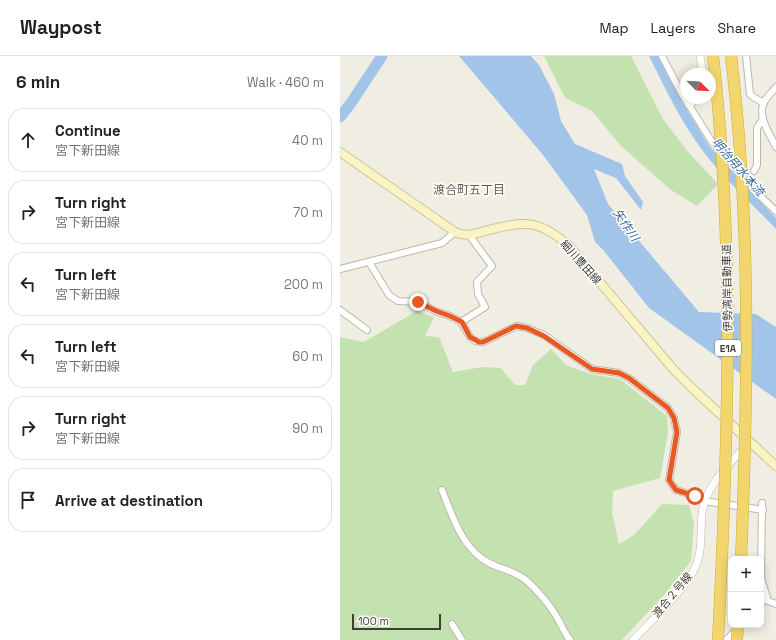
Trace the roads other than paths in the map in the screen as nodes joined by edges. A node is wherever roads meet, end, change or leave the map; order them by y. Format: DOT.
graph roads {
  1 [pos="662,56"];
  2 [pos="700,56"];
  3 [pos="713,56"];
  4 [pos="732,56"];
  5 [pos="746,56"];
  6 [pos="701,68"];
  7 [pos="776,87"];
  8 [pos="764,103"];
  9 [pos="689,105"];
  10 [pos="762,119"];
  11 [pos="776,147"];
  12 [pos="340,152"];
  13 [pos="754,171"];
  14 [pos="776,210"];
  15 [pos="455,232"];
  16 [pos="470,235"];
  17 [pos="369,262"];
  18 [pos="340,269"];
  19 [pos="340,310"];
  20 [pos="462,322"];
  21 [pos="367,330"];
  22 [pos="750,442"];
  23 [pos="776,466"];
  24 [pos="442,490"];
  25 [pos="704,501"];
  26 [pos="741,556"];
  27 [pos="766,597"];
  28 [pos="764,600"];
  29 [pos="776,604"];
  30 [pos="452,624"];
  31 [pos="738,628"];
  32 [pos="738,628"];
  33 [pos="462,640"];
  34 [pos="570,640"];
  35 [pos="633,640"];
  36 [pos="718,640"];
  37 [pos="726,640"];
  38 [pos="737,640"];
  1 -- 9 [label="street"];
  2 -- 6 [label="street"];
  3 -- 36 [label="highway, 伊勢湾岸自動車道 / E1A, bridge"];
  4 -- 26 [label="highway, 伊勢湾岸自動車道 / E1A, bridge"];
  5 -- 8 [label="street"];
  7 -- 8 [label="street"];
  8 -- 10 [label="street"];
  9 -- 14 [label="street"];
  10 -- 11 [label="street"];
  10 -- 13 [label="street"];
  12 -- 15 [label="main road, 細川豊田線"];
  15 -- 16 [label="main road, 細川豊田線"];
  15 -- 17 [label="street"];
  16 -- 20 [label="street"];
  16 -- 22 [label="main road, 細川豊田線"];
  17 -- 18 [label="street"];
  17 -- 20 [label="street"];
  19 -- 21 [label="street"];
  20 -- 25 [label="street"];
  22 -- 23 [label="main road, 細川豊田線"];
  22 -- 25 [label="street, 渡合２号線"];
  24 -- 34 [label="street"];
  25 -- 27 [label="street"];
  25 -- 35 [label="street, 渡合２号線"];
  27 -- 28 [label="street"];
  27 -- 29 [label="street"];
  30 -- 33 [label="street"];
  31 -- 38 [label="highway, bridge"];
  32 -- 37 [label="street"];
}
